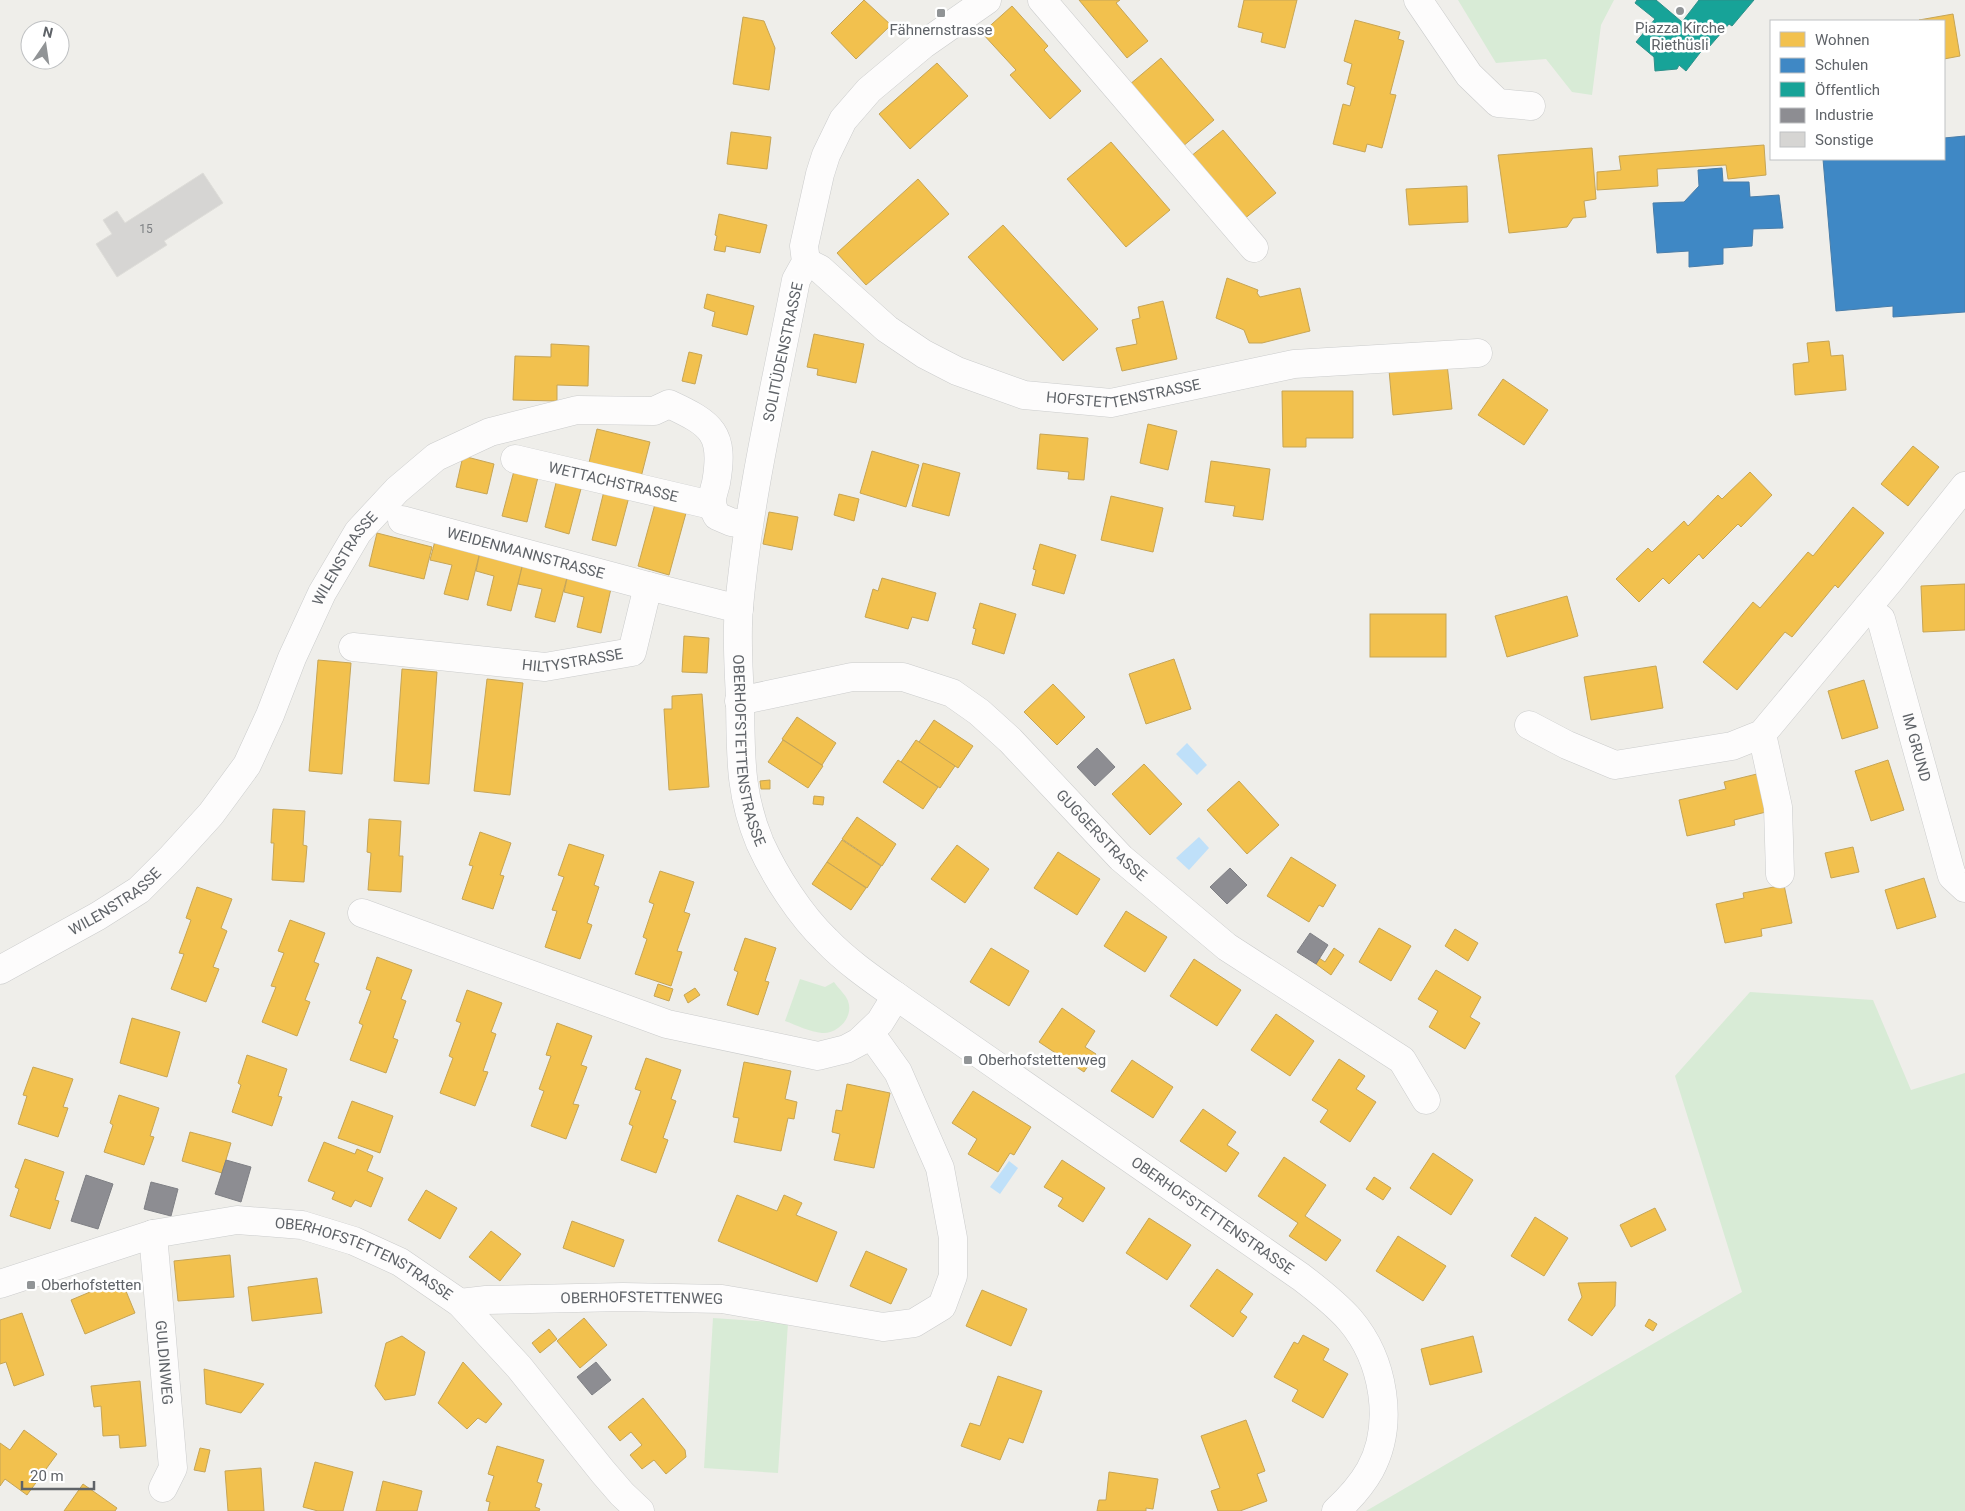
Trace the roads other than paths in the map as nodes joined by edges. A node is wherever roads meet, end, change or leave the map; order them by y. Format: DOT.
graph roads {
  1 [pos="987,0"];
  2 [pos="1042,0"];
  3 [pos="1418,0"];
  4 [pos="1531,106"];
  5 [pos="1254,248"];
  6 [pos="806,262"];
  7 [pos="1478,353"];
  8 [pos="763,450"];
  9 [pos="515,459"];
  10 [pos="1965,486"];
  11 [pos="711,505"];
  12 [pos="402,520"];
  13 [pos="748,525"];
  14 [pos="648,586"];
  15 [pos="1867,608"];
  16 [pos="739,609"];
  17 [pos="352,647"];
  18 [pos="740,701"];
  19 [pos="1529,725"];
  20 [pos="1762,734"];
  21 [pos="1780,874"];
  22 [pos="1965,888"];
  23 [pos="362,913"];
  24 [pos="0,970"];
  25 [pos="896,996"];
  26 [pos="870,1033"];
  27 [pos="1426,1100"];
  28 [pos="153,1234"];
  29 [pos="0,1284"];
  30 [pos="460,1303"];
  31 [pos="163,1488"];
  32 [pos="640,1511"];
  33 [pos="1336,1511"];
  1 -- 6 [label="street, SOLITÜDENSTRASSE"];
  2 -- 5 [label="street"];
  3 -- 4 [label="street"];
  6 -- 7 [label="street, HOFSTETTENSTRASSE"];
  6 -- 8 [label="street, SOLITÜDENSTRASSE"];
  8 -- 13 [label="street, OBERHOFSTETTENSTRASSE"];
  9 -- 11 [label="street, WETTACHSTRASSE"];
  10 -- 15 [label="street"];
  11 -- 13 [label="street"];
  11 -- 24 [label="street, WILENSTRASSE"];
  12 -- 14 [label="street, WEIDENMANNSTRASSE"];
  13 -- 16 [label="street, OBERHOFSTETTENSTRASSE"];
  14 -- 16 [label="street"];
  14 -- 17 [label="street, HILTYSTRASSE"];
  15 -- 20 [label="street"];
  15 -- 22 [label="street, IM GRUND"];
  16 -- 18 [label="street, OBERHOFSTETTENSTRASSE"];
  18 -- 25 [label="street, OBERHOFSTETTENSTRASSE"];
  18 -- 27 [label="street, GUGGERSTRASSE"];
  19 -- 20 [label="street"];
  20 -- 21 [label="street"];
  23 -- 26 [label="street"];
  25 -- 26 [label="street"];
  25 -- 33 [label="street, OBERHOFSTETTENSTRASSE"];
  26 -- 30 [label="street, OBERHOFSTETTENWEG"];
  28 -- 29 [label="street, OBERHOFSTETTENSTRASSE"];
  28 -- 30 [label="street, OBERHOFSTETTENSTRASSE"];
  28 -- 31 [label="street, GULDINWEG"];
  30 -- 32 [label="street, OBERHOFSTETTENSTRASSE"];
}
